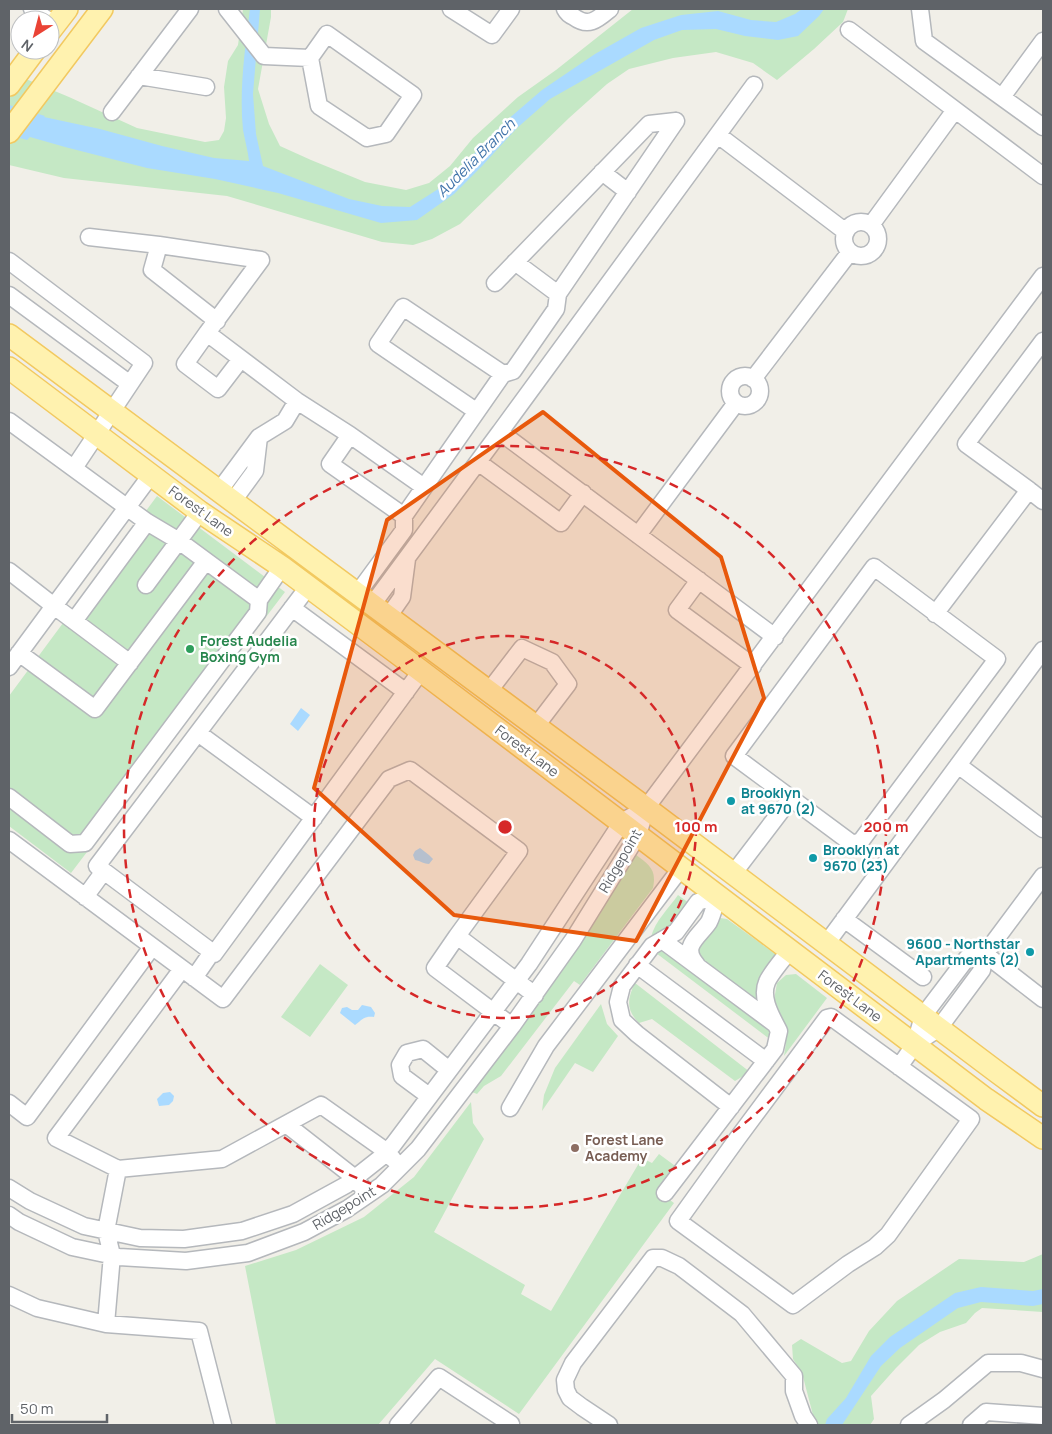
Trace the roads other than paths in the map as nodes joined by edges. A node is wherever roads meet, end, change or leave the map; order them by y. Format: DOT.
graph roads {
  1 [pos="102,9"];
  2 [pos="190,9"];
  3 [pos="228,9"];
  4 [pos="451,9"];
  5 [pos="511,9"];
  6 [pos="565,9"];
  7 [pos="610,9"];
  8 [pos="920,9"];
  9 [pos="60,26"];
  10 [pos="849,30"];
  11 [pos="78,40"];
  12 [pos="1042,45"];
  13 [pos="310,58"];
  14 [pos="27,60"];
  15 [pos="139,76"];
  16 [pos="11,81"];
  17 [pos="754,85"];
  18 [pos="206,87"];
  19 [pos="1002,97"];
  20 [pos="956,110"];
  21 [pos="112,112"];
  22 [pos="1043,126"];
  23 [pos="9,132"];
  24 [pos="718,135"];
  25 [pos="602,172"];
  26 [pos="1043,176"];
  27 [pos="628,192"];
  28 [pos="871,226"];
  29 [pos="846,232"];
  30 [pos="89,236"];
  31 [pos="159,245"];
  32 [pos="850,252"];
  33 [pos="9,261"];
  34 [pos="516,262"];
  35 [pos="1043,276"];
  36 [pos="495,283"];
  37 [pos="558,294"];
  38 [pos="9,295"];
  39 [pos="212,327"];
  40 [pos="9,335"];
  41 [pos="1043,342"];
  42 [pos="241,359"];
  43 [pos="9,368"];
  44 [pos="503,374"];
  45 [pos="130,384"];
  46 [pos="297,401"];
  47 [pos="476,411"];
  48 [pos="112,412"];
  49 [pos="9,422"];
  50 [pos="500,432"];
  51 [pos="350,434"];
  52 [pos="97,435"];
  53 [pos="478,462"];
  54 [pos="74,468"];
  55 [pos="151,475"];
  56 [pos="424,487"];
  57 [pos="1028,490"];
  58 [pos="583,493"];
  59 [pos="226,496"];
  60 [pos="1043,501"];
  61 [pos="127,507"];
  62 [pos="200,512"];
  63 [pos="404,516"];
  64 [pos="147,522"];
  65 [pos="638,534"];
  66 [pos="179,541"];
  67 [pos="206,561"];
  68 [pos="282,567"];
  69 [pos="9,571"];
  70 [pos="699,580"];
  71 [pos="146,586"];
  72 [pos="308,587"];
  73 [pos="259,600"];
  74 [pos="373,605"];
  75 [pos="54,606"];
  76 [pos="292,608"];
  77 [pos="935,614"];
  78 [pos="74,621"];
  79 [pos="775,636"];
  80 [pos="1043,650"];
  81 [pos="437,652"];
  82 [pos="19,653"];
  83 [pos="130,663"];
  84 [pos="753,666"];
  85 [pos="9,667"];
  86 [pos="1037,670"];
  87 [pos="421,671"];
  88 [pos="489,691"];
  89 [pos="406,692"];
  90 [pos="536,726"];
  91 [pos="198,733"];
  92 [pos="958,766"];
  93 [pos="9,797"];
  94 [pos="791,798"];
  95 [pos="646,808"];
  96 [pos="314,818"];
  97 [pos="630,828"];
  98 [pos="1043,829"];
  99 [pos="9,840"];
  100 [pos="681,868"];
  101 [pos="104,871"];
  102 [pos="733,874"];
  103 [pos="1043,876"];
  104 [pos="718,895"];
  105 [pos="85,897"];
  106 [pos="841,923"];
  107 [pos="554,927"];
  108 [pos="457,936"];
  109 [pos="573,940"];
  110 [pos="662,940"];
  111 [pos="821,940"];
  112 [pos="152,947"];
  113 [pos="790,950"];
  114 [pos="212,952"];
  115 [pos="985,954"];
  116 [pos="637,965"];
  117 [pos="697,965"];
  118 [pos="188,974"];
  119 [pos="923,977"];
  120 [pos="516,980"];
  121 [pos="534,994"];
  122 [pos="1043,998"];
  123 [pos="493,1011"];
  124 [pos="931,1022"];
  125 [pos="776,1025"];
  126 [pos="512,1026"];
  127 [pos="915,1044"];
  128 [pos="766,1061"];
  129 [pos="899,1067"];
  130 [pos="445,1076"];
  131 [pos="429,1096"];
  132 [pos="458,1096"];
  133 [pos="986,1098"];
  134 [pos="9,1103"];
  135 [pos="1043,1106"];
  136 [pos="731,1107"];
  137 [pos="510,1108"];
  138 [pos="971,1119"];
  139 [pos="286,1124"];
  140 [pos="1043,1138"];
  141 [pos="386,1151"];
  142 [pos="400,1167"];
  143 [pos="118,1169"];
  144 [pos="355,1178"];
  145 [pos="9,1188"];
  146 [pos="665,1193"];
  147 [pos="368,1194"];
  148 [pos="9,1215"];
  149 [pos="106,1231"];
  150 [pos="112,1255"];
  151 [pos="9,1295"];
  152 [pos="106,1324"];
  153 [pos="1043,1369"];
  154 [pos="1043,1416"];
  155 [pos="222,1425"];
  156 [pos="398,1425"];
  157 [pos="511,1425"];
  158 [pos="609,1425"];
  159 [pos="810,1425"];
  160 [pos="909,1425"];
  161 [pos="971,1425"];
  1 -- 11 [label="main road"];
  2 -- 15 [label="street"];
  3 -- 13 [label="street"];
  4 -- 5 [label="street"];
  6 -- 7 [label="street"];
  8 -- 19 [label="street"];
  9 -- 11 [label="street"];
  10 -- 20 [label="street"];
  11 -- 23 [label="main road"];
  12 -- 19 [label="street"];
  13 -- 13 [label="street"];
  14 -- 16 [label="main road"];
  15 -- 18 [label="street"];
  15 -- 21 [label="street"];
  17 -- 24 [label="street"];
  19 -- 22 [label="street"];
  20 -- 26 [label="street"];
  20 -- 28 [label="street"];
  24 -- 29 [label="street"];
  24 -- 50 [label="street"];
  25 -- 27 [label="street"];
  25 -- 27 [label="street"];
  25 -- 34 [label="street"];
  27 -- 37 [label="street"];
  28 -- 29 [label="street"];
  28 -- 32 [label="street"];
  29 -- 32 [label="street"];
  30 -- 31 [label="street"];
  31 -- 39 [label="street"];
  31 -- 39 [label="street"];
  32 -- 65 [label="street"];
  33 -- 45 [label="street"];
  34 -- 36 [label="street"];
  34 -- 37 [label="street"];
  35 -- 79 [label="street"];
  37 -- 44 [label="street"];
  38 -- 45 [label="street"];
  39 -- 42 [label="street"];
  39 -- 42 [label="street"];
  40 -- 48 [label="main road, Forest Lane"];
  41 -- 57 [label="street"];
  42 -- 46 [label="street"];
  43 -- 52 [label="main road, Forest Lane"];
  44 -- 47 [label="street"];
  44 -- 47 [label="street"];
  45 -- 48 [label="street"];
  46 -- 51 [label="street"];
  46 -- 59 [label="street"];
  47 -- 56 [label="street"];
  48 -- 52 [label="street"];
  48 -- 59 [label="main road, Forest Lane"];
  49 -- 54 [label="street"];
  50 -- 53 [label="street"];
  50 -- 58 [label="street"];
  51 -- 56 [label="street"];
  51 -- 63 [label="street"];
  52 -- 54 [label="street"];
  52 -- 55 [label="main road, Forest Lane"];
  53 -- 58 [label="street"];
  53 -- 74 [label="street"];
  54 -- 61 [label="street"];
  55 -- 61 [label="street"];
  55 -- 62 [label="main road, Forest Lane"];
  56 -- 63 [label="street"];
  57 -- 60 [label="street"];
  57 -- 77 [label="street"];
  58 -- 65 [label="street"];
  59 -- 74 [label="main road, Forest Lane"];
  61 -- 64 [label="street"];
  61 -- 75 [label="street"];
  62 -- 66 [label="street"];
  62 -- 68 [label="main road, Forest Lane"];
  63 -- 74 [label="street"];
  64 -- 66 [label="street"];
  64 -- 78 [label="street"];
  65 -- 70 [label="street"];
  66 -- 67 [label="street"];
  66 -- 71 [label="street"];
  67 -- 73 [label="street"];
  67 -- 83 [label="street"];
  68 -- 72 [label="main road, Forest Lane"];
  68 -- 73 [label="street"];
  68 -- 74 [label="main road"];
  69 -- 75 [label="street"];
  70 -- 79 [label="street"];
  70 -- 84 [label="street"];
  72 -- 76 [label="street"];
  72 -- 87 [label="main road, Forest Lane"];
  73 -- 93 [label="street"];
  74 -- 81 [label="main road, Forest Lane"];
  75 -- 78 [label="street"];
  75 -- 82 [label="street"];
  76 -- 89 [label="street"];
  76 -- 91 [label="street"];
  77 -- 94 [label="street"];
  77 -- 94 [label="street"];
  78 -- 83 [label="street"];
  79 -- 84 [label="street"];
  80 -- 86 [label="street"];
  81 -- 87 [label="main road"];
  81 -- 88 [label="main road, Forest Lane"];
  82 -- 83 [label="street"];
  82 -- 85 [label="street"];
  84 -- 95 [label="street"];
  86 -- 92 [label="street"];
  87 -- 89 [label="street"];
  87 -- 97 [label="main road, Forest Lane"];
  88 -- 90 [label="main road, Forest Lane"];
  88 -- 90 [label="street"];
  89 -- 96 [label="street"];
  90 -- 95 [label="main road, Forest Lane"];
  91 -- 96 [label="street"];
  91 -- 101 [label="street"];
  92 -- 98 [label="street"];
  92 -- 106 [label="street"];
  94 -- 102 [label="street"];
  95 -- 97 [label="street, Ridgepoint"];
  95 -- 102 [label="main road, Forest Lane"];
  96 -- 114 [label="street"];
  97 -- 100 [label="main road, Forest Lane"];
  97 -- 107 [label="street, Ridgepoint"];
  97 -- 109 [label="street, Ridgepoint"];
  99 -- 105 [label="street"];
  100 -- 104 [label="main road, Forest Lane"];
  100 -- 137 [label="street"];
  101 -- 105 [label="street"];
  101 -- 114 [label="street"];
  102 -- 111 [label="main road, Forest Lane"];
  103 -- 115 [label="street"];
  104 -- 110 [label="street"];
  104 -- 111 [label="main road"];
  104 -- 113 [label="main road, Forest Lane"];
  104 -- 117 [label="street"];
  105 -- 112 [label="street"];
  106 -- 111 [label="street"];
  106 -- 119 [label="street"];
  107 -- 109 [label="street"];
  107 -- 120 [label="street, Ridgepoint"];
  108 -- 118 [label="street"];
  108 -- 120 [label="street"];
  108 -- 123 [label="street"];
  109 -- 121 [label="street, Ridgepoint"];
  110 -- 116 [label="street"];
  110 -- 117 [label="street"];
  111 -- 124 [label="main road, Forest Lane"];
  112 -- 118 [label="street"];
  112 -- 134 [label="street"];
  113 -- 125 [label="street"];
  113 -- 127 [label="main road, Forest Lane"];
  114 -- 118 [label="street"];
  115 -- 122 [label="street"];
  115 -- 124 [label="street"];
  116 -- 128 [label="street"];
  116 -- 136 [label="street"];
  117 -- 125 [label="street"];
  118 -- 143 [label="street"];
  120 -- 121 [label="street"];
  120 -- 123 [label="street, Ridgepoint"];
  121 -- 126 [label="street, Ridgepoint"];
  123 -- 126 [label="street"];
  123 -- 130 [label="street, Ridgepoint"];
  124 -- 127 [label="street"];
  124 -- 135 [label="main road, Forest Lane"];
  125 -- 128 [label="street"];
  126 -- 132 [label="street, Ridgepoint"];
  127 -- 129 [label="street"];
  127 -- 133 [label="main road, Forest Lane"];
  128 -- 136 [label="street"];
  129 -- 138 [label="street"];
  129 -- 138 [label="street"];
  130 -- 131 [label="street, Ridgepoint"];
  130 -- 131 [label="street"];
  130 -- 132 [label="street"];
  131 -- 141 [label="street, Ridgepoint"];
  132 -- 142 [label="street, Ridgepoint"];
  133 -- 138 [label="street"];
  133 -- 140 [label="main road, Forest Lane"];
  136 -- 146 [label="street"];
  139 -- 141 [label="street"];
  139 -- 143 [label="street"];
  139 -- 144 [label="street"];
  141 -- 142 [label="street"];
  141 -- 144 [label="street, Ridgepoint"];
  142 -- 147 [label="street, Ridgepoint"];
  143 -- 149 [label="street"];
  144 -- 147 [label="street"];
  144 -- 149 [label="street, Ridgepoint"];
  145 -- 149 [label="street, Ridgepoint"];
  147 -- 150 [label="street, Ridgepoint"];
  148 -- 150 [label="street, Ridgepoint"];
  149 -- 150 [label="street"];
  150 -- 152 [label="street"];
  151 -- 152 [label="street"];
  152 -- 155 [label="street"];
  153 -- 160 [label="street"];
  154 -- 161 [label="street"];
  156 -- 157 [label="street"];
  158 -- 159 [label="street"];
}
